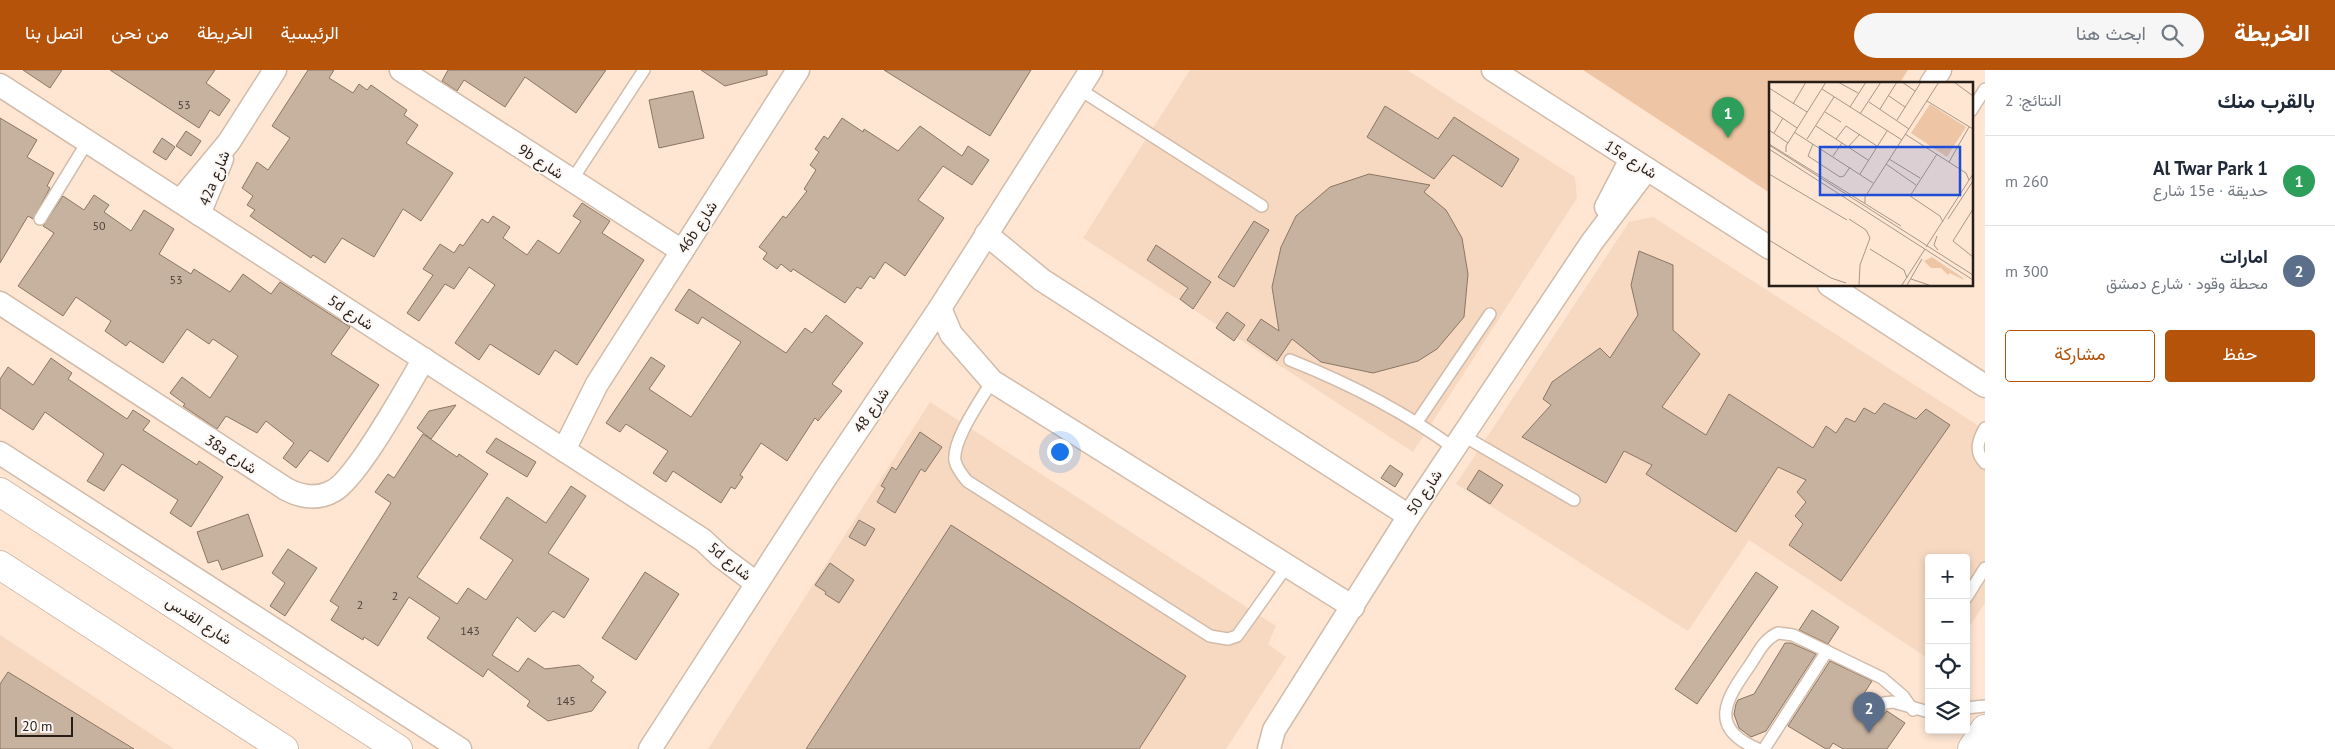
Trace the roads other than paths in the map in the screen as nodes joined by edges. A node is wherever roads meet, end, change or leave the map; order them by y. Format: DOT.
graph roads {
  1 [pos="275,70"];
  2 [pos="402,70"];
  3 [pos="644,70"];
  4 [pos="798,70"];
  5 [pos="1091,70"];
  6 [pos="1492,70"];
  7 [pos="1940,70"];
  8 [pos="1932,82"];
  9 [pos="0,85"];
  10 [pos="1079,89"];
  11 [pos="1985,89"];
  12 [pos="1972,109"];
  13 [pos="88,141"];
  14 [pos="229,142"];
  15 [pos="1639,164"];
  16 [pos="572,180"];
  17 [pos="180,201"];
  18 [pos="1262,206"];
  19 [pos="199,214"];
  20 [pos="40,219"];
  21 [pos="982,240"];
  22 [pos="1769,247"];
  23 [pos="682,251"];
  24 [pos="1831,286"];
  25 [pos="0,303"];
  26 [pos="940,308"];
  27 [pos="1490,314"];
  28 [pos="424,359"];
  29 [pos="1290,360"];
  30 [pos="992,381"];
  31 [pos="1985,386"];
  32 [pos="1417,422"];
  33 [pos="1985,428"];
  34 [pos="1458,442"];
  35 [pos="556,445"];
  36 [pos="0,453"];
  37 [pos="1985,463"];
  38 [pos="0,492"];
  39 [pos="1574,500"];
  40 [pos="1409,516"];
  41 [pos="0,565"];
  42 [pos="1288,566"];
  43 [pos="1985,568"];
  44 [pos="761,576"];
  45 [pos="1970,592"];
  46 [pos="1353,607"];
  47 [pos="1827,651"];
  48 [pos="1985,706"];
  49 [pos="1970,708"];
  50 [pos="1913,710"];
  51 [pos="1925,712"];
  52 [pos="1870,719"];
  53 [pos="1985,729"];
  54 [pos="284,749"];
  55 [pos="398,749"];
  56 [pos="460,749"];
  57 [pos="650,749"];
  58 [pos="1269,749"];
  59 [pos="1758,749"];
  60 [pos="1764,749"];
  61 [pos="1972,749"];
  1 -- 14 [label="street, 42a شارع"];
  2 -- 16 [label="street, 9b شارع"];
  3 -- 16 [label="lane"];
  4 -- 23 [label="street, 46b شارع"];
  5 -- 10 [label="street, شارع 48"];
  6 -- 15 [label="street, 15e شارع"];
  7 -- 8 [label="street"];
  9 -- 13 [label="street, 5d شارع"];
  10 -- 18 [label="lane"];
  10 -- 21 [label="street, شارع 48"];
  11 -- 12 [label="lane"];
  13 -- 17 [label="street, 5d شارع"];
  13 -- 20 [label="lane"];
  14 -- 17 [label="street, 42a شارع"];
  14 -- 19 [label="street, 42a شارع"];
  15 -- 22 [label="street, 15e شارع"];
  15 -- 34 [label="street, شارع 50"];
  16 -- 23 [label="street, 9b شارع"];
  17 -- 19 [label="street, 5d شارع"];
  19 -- 28 [label="street, 5d شارع"];
  21 -- 26 [label="street, شارع 48"];
  21 -- 40 [label="street"];
  23 -- 35 [label="street, 46b شارع"];
  24 -- 31 [label="street"];
  25 -- 28 [label="street, 38a شارع"];
  26 -- 30 [label="street"];
  26 -- 44 [label="street, شارع 48"];
  27 -- 32 [label="lane"];
  28 -- 35 [label="street, 5d شارع"];
  29 -- 32 [label="lane"];
  30 -- 42 [label="street"];
  30 -- 42 [label="lane"];
  32 -- 34 [label="lane"];
  33 -- 37 [label="lane"];
  34 -- 39 [label="lane"];
  34 -- 40 [label="street, شارع 50"];
  35 -- 44 [label="street, 5d شارع"];
  36 -- 56 [label="street"];
  38 -- 55 [label="main road, شارع القدس"];
  40 -- 46 [label="street, شارع 50"];
  41 -- 54 [label="main road"];
  42 -- 46 [label="street"];
  43 -- 45 [label="lane"];
  44 -- 57 [label="street, شارع 48"];
  46 -- 58 [label="street, شارع 50"];
  47 -- 50 [label="lane"];
  47 -- 59 [label="lane"];
  47 -- 60 [label="lane"];
  48 -- 49 [label="lane"];
  50 -- 51 [label="lane"];
  50 -- 52 [label="lane"];
  53 -- 61 [label="main road"];
}
